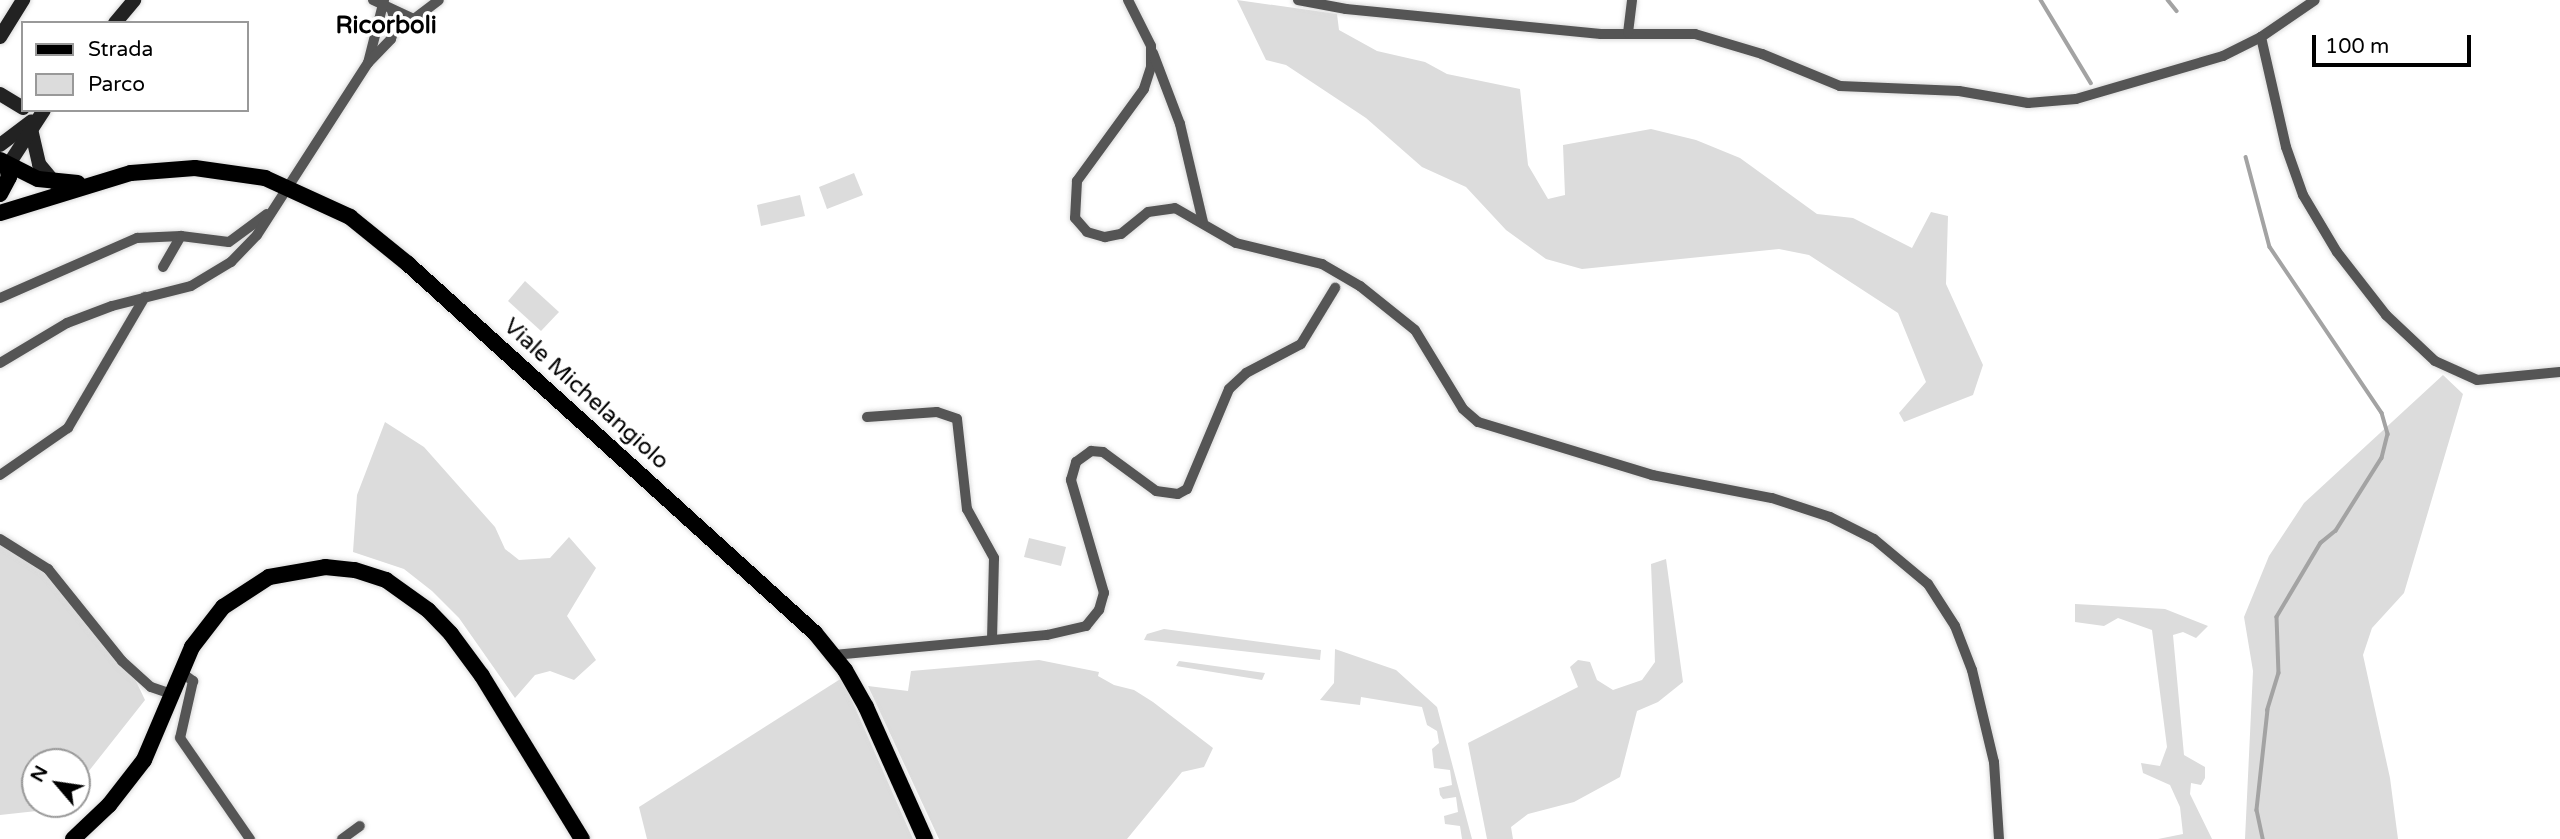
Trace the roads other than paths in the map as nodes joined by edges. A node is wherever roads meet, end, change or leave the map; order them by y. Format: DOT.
graph roads {
  1 [pos="23,0"];
  2 [pos="134,0"];
  3 [pos="439,0"];
  4 [pos="1128,0"];
  5 [pos="1298,0"];
  6 [pos="1632,0"];
  7 [pos="2315,0"];
  8 [pos="383,4"];
  9 [pos="117,21"];
  10 [pos="1628,33"];
  11 [pos="0,37"];
  12 [pos="2262,37"];
  13 [pos="1151,46"];
  14 [pos="368,63"];
  15 [pos="0,94"];
  16 [pos="21,107"];
  17 [pos="33,115"];
  18 [pos="0,145"];
  19 [pos="4,164"];
  20 [pos="55,183"];
  21 [pos="91,184"];
  22 [pos="287,186"];
  23 [pos="0,194"];
  24 [pos="273,210"];
  25 [pos="0,213"];
  26 [pos="1203,222"];
  27 [pos="181,236"];
  28 [pos="163,267"];
  29 [pos="1335,288"];
  30 [pos="0,298"];
  31 [pos="145,298"];
  32 [pos="0,363"];
  33 [pos="2560,372"];
  34 [pos="867,417"];
  35 [pos="0,475"];
  36 [pos="0,539"];
  37 [pos="992,639"];
  38 [pos="834,655"];
  39 [pos="182,673"];
  40 [pos="174,695"];
  41 [pos="360,826"];
  42 [pos="73,839"];
  43 [pos="250,839"];
  44 [pos="342,839"];
  45 [pos="582,839"];
  46 [pos="925,839"];
  47 [pos="1999,839"];
  1 -- 11 [label="street"];
  2 -- 9 [label="street"];
  3 -- 8 [label="street"];
  4 -- 13 [label="street"];
  5 -- 10 [label="street"];
  6 -- 10 [label="street"];
  7 -- 12 [label="street"];
  8 -- 14 [label="street"];
  8 -- 14 [label="street"];
  10 -- 12 [label="street"];
  12 -- 33 [label="street"];
  13 -- 26 [label="street"];
  13 -- 26 [label="street"];
  14 -- 22 [label="street"];
  15 -- 16 [label="street"];
  17 -- 18 [label="street"];
  17 -- 19 [label="street"];
  17 -- 20 [label="street"];
  19 -- 20 [label="main road"];
  19 -- 23 [label="main road"];
  20 -- 21 [label="main road"];
  21 -- 22 [label="main road, Viale Michelangiolo"];
  21 -- 25 [label="main road"];
  22 -- 24 [label="street"];
  22 -- 38 [label="main road, Viale Michelangiolo"];
  24 -- 27 [label="street"];
  24 -- 31 [label="street"];
  26 -- 47 [label="street"];
  27 -- 28 [label="street"];
  27 -- 30 [label="street"];
  29 -- 37 [label="street"];
  31 -- 32 [label="street"];
  31 -- 35 [label="street"];
  34 -- 37 [label="street"];
  36 -- 40 [label="street"];
  37 -- 38 [label="street"];
  38 -- 46 [label="main road, Viale Michelangiolo"];
  39 -- 40 [label="main road"];
  39 -- 43 [label="street"];
  39 -- 45 [label="main road"];
  40 -- 42 [label="main road"];
  41 -- 44 [label="street"];
}
